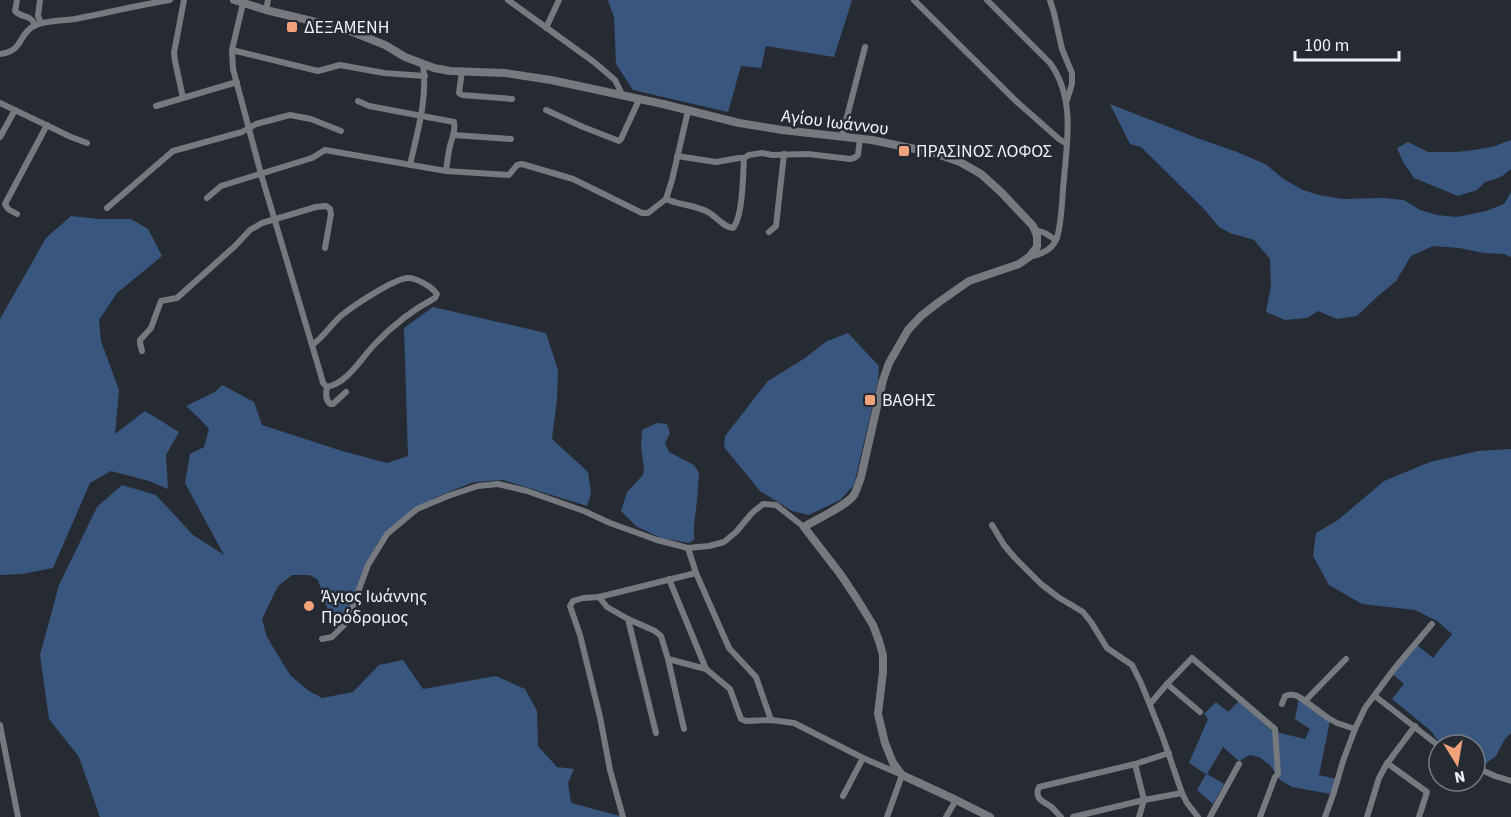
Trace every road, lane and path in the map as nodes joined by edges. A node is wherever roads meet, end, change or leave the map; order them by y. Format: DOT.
graph roads {
  1 [pos="16,0"];
  2 [pos="40,0"];
  3 [pos="170,0"];
  4 [pos="184,0"];
  5 [pos="234,0"];
  6 [pos="268,0"];
  7 [pos="508,0"];
  8 [pos="559,0"];
  9 [pos="914,0"];
  10 [pos="987,0"];
  11 [pos="1050,0"];
  12 [pos="243,3"];
  13 [pos="517,3"];
  14 [pos="266,10"];
  15 [pos="38,24"];
  16 [pos="546,28"];
  17 [pos="865,47"];
  18 [pos="232,50"];
  19 [pos="0,54"];
  20 [pos="423,65"];
  21 [pos="462,71"];
  22 [pos="425,75"];
  23 [pos="237,82"];
  24 [pos="623,96"];
  25 [pos="183,98"];
  26 [pos="512,99"];
  27 [pos="639,100"];
  28 [pos="358,102"];
  29 [pos="0,103"];
  30 [pos="1066,103"];
  31 [pos="156,106"];
  32 [pos="15,110"];
  33 [pos="546,110"];
  34 [pos="688,111"];
  35 [pos="420,115"];
  36 [pos="47,125"];
  37 [pos="249,128"];
  38 [pos="341,131"];
  39 [pos="454,135"];
  40 [pos="842,136"];
  41 [pos="0,137"];
  42 [pos="860,138"];
  43 [pos="511,139"];
  44 [pos="87,143"];
  45 [pos="1067,144"];
  46 [pos="784,154"];
  47 [pos="677,156"];
  48 [pos="744,158"];
  49 [pos="410,165"];
  50 [pos="446,171"];
  51 [pos="261,174"];
  52 [pos="207,198"];
  53 [pos="666,199"];
  54 [pos="107,208"];
  55 [pos="17,214"];
  56 [pos="275,219"];
  57 [pos="1036,230"];
  58 [pos="769,231"];
  59 [pos="1056,240"];
  60 [pos="325,248"];
  61 [pos="1029,257"];
  62 [pos="312,345"];
  63 [pos="142,351"];
  64 [pos="327,387"];
  65 [pos="346,392"];
  66 [pos="992,525"];
  67 [pos="804,527"];
  68 [pos="688,548"];
  69 [pos="696,573"];
  70 [pos="669,579"];
  71 [pos="599,597"];
  72 [pos="628,619"];
  73 [pos="1432,624"];
  74 [pos="322,639"];
  75 [pos="668,659"];
  76 [pos="1346,659"];
  77 [pos="706,669"];
  78 [pos="1167,684"];
  79 [pos="1375,696"];
  80 [pos="1305,701"];
  81 [pos="1150,704"];
  82 [pos="1282,704"];
  83 [pos="1200,712"];
  84 [pos="771,720"];
  85 [pos="0,725"];
  86 [pos="1415,726"];
  87 [pos="684,729"];
  88 [pos="1355,729"];
  89 [pos="656,733"];
  90 [pos="1427,738"];
  91 [pos="1169,753"];
  92 [pos="3,758"];
  93 [pos="863,758"];
  94 [pos="1387,763"];
  95 [pos="1135,764"];
  96 [pos="1239,764"];
  97 [pos="1487,772"];
  98 [pos="902,775"];
  99 [pos="1511,781"];
  100 [pos="1182,793"];
  101 [pos="843,796"];
  102 [pos="956,800"];
  103 [pos="1144,800"];
  104 [pos="18,817"];
  105 [pos="622,817"];
  106 [pos="887,817"];
  107 [pos="946,817"];
  108 [pos="990,817"];
  109 [pos="1061,817"];
  110 [pos="1073,817"];
  111 [pos="1139,817"];
  112 [pos="1198,817"];
  113 [pos="1210,817"];
  114 [pos="1260,817"];
  115 [pos="1325,817"];
  116 [pos="1367,817"];
  117 [pos="1419,817"];
  1 -- 15 [label="street"];
  2 -- 15 [label="street"];
  3 -- 15 [label="street"];
  4 -- 25 [label="street"];
  5 -- 12 [label="street, Αγίου Ιωάννου"];
  6 -- 14 [label="street"];
  7 -- 13 [label="street"];
  8 -- 16 [label="street"];
  9 -- 45 [label="street"];
  10 -- 30 [label="street"];
  11 -- 30 [label="street"];
  12 -- 14 [label="street, Αγίου Ιωάννου"];
  12 -- 18 [label="street"];
  13 -- 16 [label="street"];
  14 -- 20 [label="street, Αγίου Ιωάννου"];
  15 -- 19 [label="street"];
  16 -- 24 [label="street"];
  17 -- 40 [label="street"];
  18 -- 22 [label="street"];
  18 -- 23 [label="street"];
  20 -- 21 [label="street, Αγίου Ιωάννου"];
  20 -- 22 [label="street"];
  21 -- 24 [label="street, Αγίου Ιωάννου"];
  21 -- 26 [label="street"];
  22 -- 35 [label="street"];
  23 -- 25 [label="street"];
  23 -- 37 [label="street"];
  24 -- 27 [label="street, Αγίου Ιωάννου"];
  25 -- 31 [label="street"];
  27 -- 33 [label="street"];
  27 -- 34 [label="street, Αγίου Ιωάννου"];
  28 -- 35 [label="street"];
  29 -- 32 [label="street"];
  30 -- 45 [label="street"];
  32 -- 36 [label="street"];
  32 -- 41 [label="street"];
  34 -- 40 [label="street, Αγίου Ιωάννου"];
  34 -- 47 [label="street"];
  35 -- 39 [label="street"];
  35 -- 49 [label="street"];
  36 -- 44 [label="street"];
  36 -- 55 [label="street"];
  37 -- 38 [label="street"];
  37 -- 51 [label="street"];
  37 -- 54 [label="street"];
  39 -- 43 [label="street"];
  39 -- 50 [label="street"];
  40 -- 42 [label="street, Αγίου Ιωάννου"];
  42 -- 46 [label="street"];
  42 -- 57 [label="street, Αγίου Ιωάννου"];
  45 -- 59 [label="street"];
  46 -- 48 [label="street"];
  46 -- 58 [label="street"];
  47 -- 48 [label="street"];
  47 -- 53 [label="street"];
  48 -- 53 [label="street"];
  49 -- 50 [label="street"];
  49 -- 51 [label="street"];
  50 -- 53 [label="street"];
  51 -- 52 [label="street"];
  51 -- 56 [label="street"];
  56 -- 60 [label="street"];
  56 -- 62 [label="street"];
  56 -- 63 [label="street"];
  57 -- 59 [label="street"];
  57 -- 61 [label="street"];
  59 -- 61 [label="street"];
  61 -- 67 [label="street"];
  62 -- 64 [label="street"];
  62 -- 64 [label="street"];
  64 -- 65 [label="street"];
  66 -- 81 [label="street"];
  67 -- 68 [label="street"];
  67 -- 98 [label="street"];
  68 -- 69 [label="street"];
  68 -- 74 [label="street"];
  69 -- 70 [label="street"];
  69 -- 84 [label="street"];
  70 -- 71 [label="street"];
  70 -- 77 [label="street"];
  71 -- 72 [label="street"];
  71 -- 105 [label="street"];
  72 -- 75 [label="street"];
  72 -- 89 [label="street"];
  73 -- 79 [label="street"];
  75 -- 77 [label="street"];
  75 -- 87 [label="street"];
  76 -- 80 [label="street"];
  77 -- 84 [label="street"];
  78 -- 81 [label="street"];
  78 -- 83 [label="street"];
  78 -- 114 [label="street"];
  79 -- 86 [label="street"];
  79 -- 88 [label="street"];
  80 -- 82 [label="street"];
  80 -- 88 [label="street"];
  81 -- 91 [label="street"];
  84 -- 93 [label="street"];
  85 -- 92 [label="street"];
  86 -- 90 [label="street"];
  86 -- 94 [label="street"];
  88 -- 115 [label="street"];
  91 -- 95 [label="street"];
  91 -- 100 [label="street"];
  92 -- 104 [label="street"];
  93 -- 98 [label="street"];
  93 -- 101 [label="street"];
  94 -- 116 [label="street"];
  94 -- 117 [label="street"];
  95 -- 103 [label="street"];
  95 -- 109 [label="street"];
  96 -- 113 [label="street"];
  97 -- 99 [label="street"];
  98 -- 102 [label="street"];
  98 -- 106 [label="street"];
  100 -- 103 [label="street"];
  100 -- 112 [label="street"];
  102 -- 107 [label="street"];
  102 -- 108 [label="street"];
  103 -- 110 [label="street"];
  103 -- 111 [label="street"];
}
